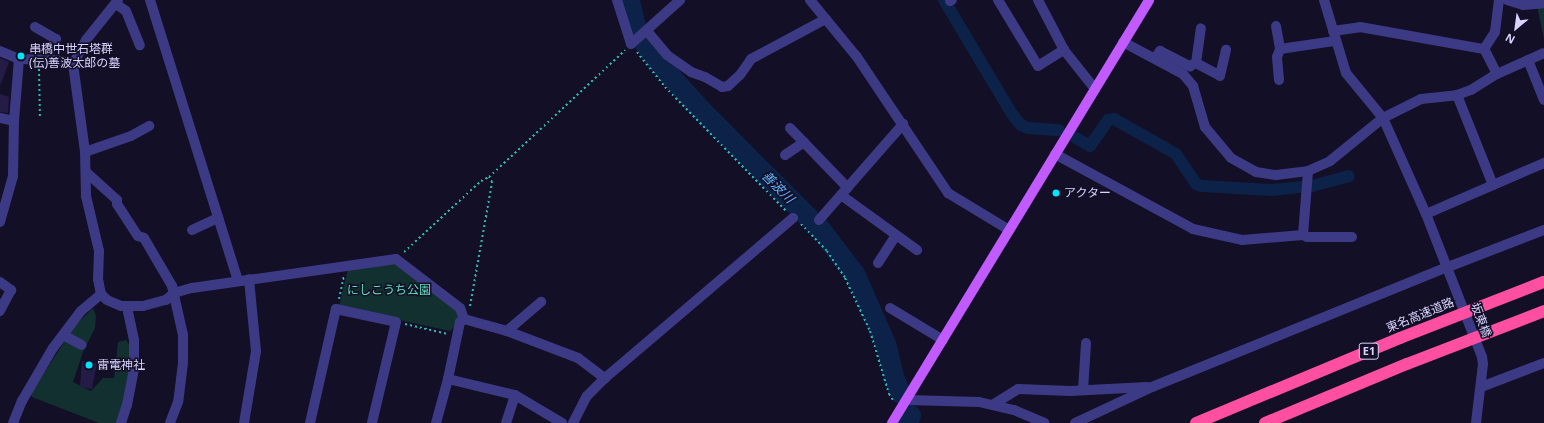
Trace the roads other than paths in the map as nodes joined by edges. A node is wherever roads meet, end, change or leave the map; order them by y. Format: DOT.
graph roads {
  1 [pos="150,0"];
  2 [pos="617,0"];
  3 [pos="680,0"];
  4 [pos="810,0"];
  5 [pos="998,0"];
  6 [pos="1038,0"];
  7 [pos="1149,0"];
  8 [pos="1324,0"];
  9 [pos="1499,0"];
  10 [pos="1506,0"];
  11 [pos="117,2"];
  12 [pos="1544,3"];
  13 [pos="826,19"];
  14 [pos="1276,26"];
  15 [pos="35,27"];
  16 [pos="1201,28"];
  17 [pos="645,32"];
  18 [pos="1334,36"];
  19 [pos="1123,42"];
  20 [pos="140,45"];
  21 [pos="1280,49"];
  22 [pos="1484,49"];
  23 [pos="1064,50"];
  24 [pos="1226,50"];
  25 [pos="0,52"];
  26 [pos="1544,54"];
  27 [pos="1155,58"];
  28 [pos="19,59"];
  29 [pos="42,60"];
  30 [pos="1528,60"];
  31 [pos="1196,62"];
  32 [pos="73,64"];
  33 [pos="1497,74"];
  34 [pos="1279,80"];
  35 [pos="1095,89"];
  36 [pos="1456,95"];
  37 [pos="1544,100"];
  38 [pos="0,118"];
  39 [pos="1383,118"];
  40 [pos="14,121"];
  41 [pos="903,124"];
  42 [pos="149,126"];
  43 [pos="790,128"];
  44 [pos="804,142"];
  45 [pos="86,152"];
  46 [pos="1055,154"];
  47 [pos="785,156"];
  48 [pos="1544,163"];
  49 [pos="1308,171"];
  50 [pos="86,172"];
  51 [pos="1493,185"];
  52 [pos="844,191"];
  53 [pos="4,192"];
  54 [pos="1426,214"];
  55 [pos="218,218"];
  56 [pos="793,218"];
  57 [pos="820,220"];
  58 [pos="0,222"];
  59 [pos="192,230"];
  60 [pos="1009,230"];
  61 [pos="1544,230"];
  62 [pos="896,235"];
  63 [pos="1303,235"];
  64 [pos="1352,237"];
  65 [pos="917,250"];
  66 [pos="878,263"];
  67 [pos="1448,267"];
  68 [pos="249,279"];
  69 [pos="238,280"];
  70 [pos="0,282"];
  71 [pos="1544,282"];
  72 [pos="174,293"];
  73 [pos="101,294"];
  74 [pos="541,302"];
  75 [pos="129,306"];
  76 [pos="890,308"];
  77 [pos="1544,310"];
  78 [pos="0,311"];
  79 [pos="464,320"];
  80 [pos="506,331"];
  81 [pos="63,335"];
  82 [pos="943,340"];
  83 [pos="1086,343"];
  84 [pos="82,345"];
  85 [pos="1544,363"];
  86 [pos="448,378"];
  87 [pos="605,378"];
  88 [pos="1152,387"];
  89 [pos="1481,387"];
  90 [pos="1083,390"];
  91 [pos="515,395"];
  92 [pos="907,400"];
  93 [pos="994,404"];
  94 [pos="13,423"];
  95 [pos="121,423"];
  96 [pos="170,423"];
  97 [pos="244,423"];
  98 [pos="310,423"];
  99 [pos="372,423"];
  100 [pos="436,423"];
  101 [pos="506,423"];
  102 [pos="562,423"];
  103 [pos="573,423"];
  104 [pos="892,423"];
  105 [pos="1044,423"];
  106 [pos="1075,423"];
  107 [pos="1196,423"];
  108 [pos="1265,423"];
  109 [pos="1476,423"];
  1 -- 55 [label="street"];
  2 -- 17 [label="street"];
  3 -- 17 [label="street"];
  4 -- 13 [label="street"];
  5 -- 23 [label="street"];
  6 -- 23 [label="street"];
  7 -- 19 [label="main road"];
  8 -- 18 [label="street, 坂東橋"];
  9 -- 22 [label="street"];
  10 -- 12 [label="street"];
  11 -- 20 [label="street"];
  11 -- 32 [label="street"];
  13 -- 17 [label="street"];
  13 -- 41 [label="street"];
  14 -- 21 [label="street"];
  15 -- 29 [label="street"];
  16 -- 31 [label="street"];
  18 -- 21 [label="street"];
  18 -- 22 [label="street"];
  18 -- 39 [label="street, 坂東橋"];
  19 -- 27 [label="street"];
  19 -- 35 [label="main road"];
  21 -- 34 [label="street"];
  22 -- 33 [label="street"];
  23 -- 35 [label="street"];
  24 -- 31 [label="street"];
  25 -- 28 [label="street"];
  26 -- 30 [label="street"];
  27 -- 31 [label="street"];
  27 -- 49 [label="street"];
  28 -- 29 [label="street"];
  28 -- 40 [label="street"];
  29 -- 32 [label="street"];
  30 -- 33 [label="street"];
  30 -- 37 [label="street"];
  32 -- 45 [label="street"];
  33 -- 36 [label="street"];
  35 -- 46 [label="main road"];
  36 -- 39 [label="street"];
  36 -- 51 [label="street"];
  38 -- 40 [label="street"];
  39 -- 49 [label="street"];
  39 -- 54 [label="street, 坂東橋"];
  40 -- 53 [label="street"];
  41 -- 52 [label="street"];
  41 -- 60 [label="street"];
  42 -- 45 [label="street"];
  43 -- 44 [label="street"];
  44 -- 47 [label="street"];
  44 -- 52 [label="street"];
  45 -- 50 [label="street"];
  46 -- 60 [label="main road"];
  46 -- 63 [label="street"];
  48 -- 51 [label="street"];
  49 -- 63 [label="street"];
  50 -- 72 [label="street"];
  50 -- 73 [label="street"];
  51 -- 54 [label="street"];
  52 -- 57 [label="street"];
  52 -- 62 [label="street"];
  53 -- 58 [label="street"];
  54 -- 67 [label="street, 坂東橋"];
  55 -- 59 [label="street"];
  55 -- 69 [label="street"];
  56 -- 87 [label="street"];
  60 -- 82 [label="main road"];
  61 -- 67 [label="street"];
  62 -- 65 [label="street"];
  62 -- 66 [label="street"];
  63 -- 64 [label="street"];
  67 -- 88 [label="street"];
  67 -- 89 [label="street, 坂東橋"];
  68 -- 69 [label="street"];
  68 -- 79 [label="street"];
  68 -- 97 [label="street"];
  69 -- 72 [label="street"];
  70 -- 78 [label="street"];
  71 -- 107 [label="highway, 東名高速道路 / E1"];
  72 -- 75 [label="street"];
  72 -- 96 [label="street"];
  73 -- 75 [label="street"];
  73 -- 81 [label="street"];
  74 -- 80 [label="street"];
  75 -- 95 [label="street"];
  76 -- 82 [label="street"];
  77 -- 108 [label="highway, E1"];
  79 -- 80 [label="street"];
  79 -- 86 [label="street"];
  80 -- 87 [label="street"];
  81 -- 84 [label="street"];
  81 -- 94 [label="street"];
  82 -- 92 [label="main road"];
  83 -- 90 [label="street"];
  85 -- 89 [label="street"];
  86 -- 91 [label="street"];
  86 -- 100 [label="street"];
  87 -- 103 [label="street"];
  88 -- 90 [label="street"];
  88 -- 106 [label="street"];
  89 -- 109 [label="street"];
  90 -- 93 [label="street"];
  91 -- 101 [label="street"];
  91 -- 102 [label="street"];
  92 -- 93 [label="street"];
  92 -- 104 [label="main road"];
  93 -- 105 [label="street"];
  98 -- 99 [label="street"];
}
